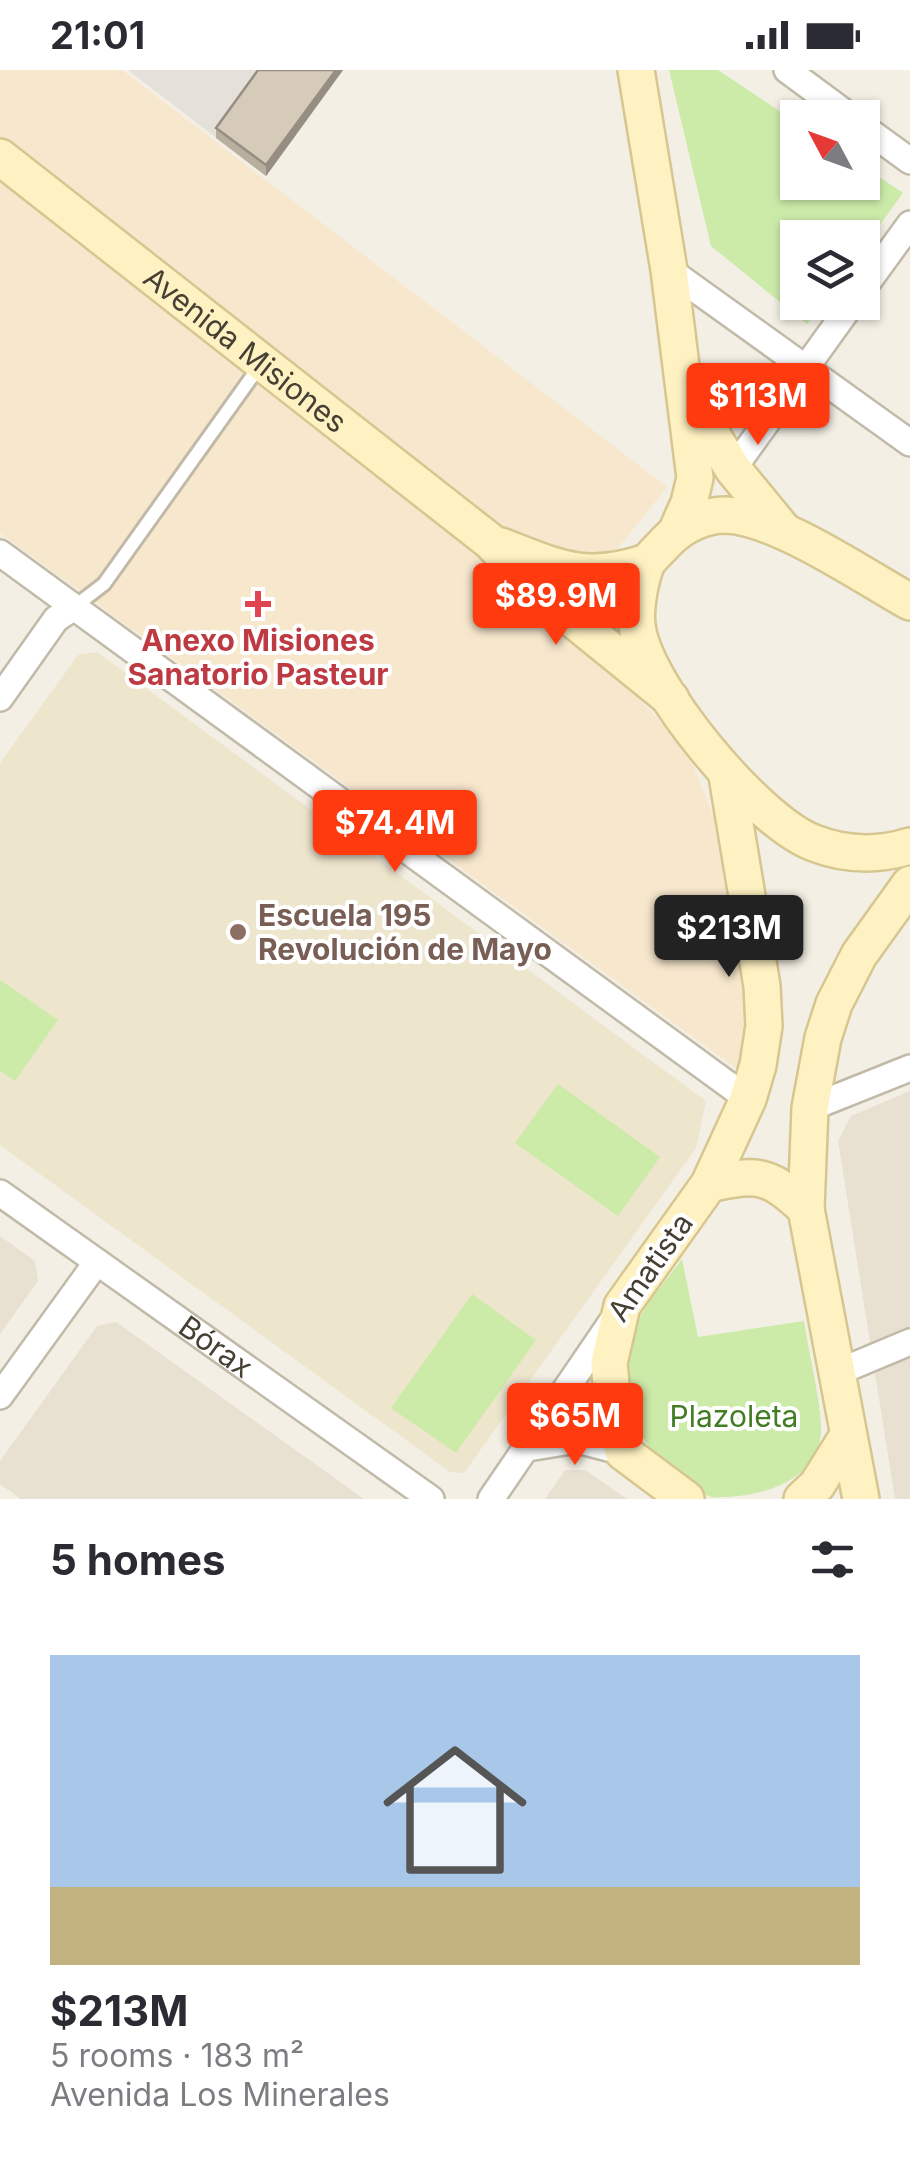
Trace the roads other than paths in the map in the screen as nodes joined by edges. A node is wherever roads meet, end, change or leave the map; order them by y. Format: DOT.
graph roads {
  1 [pos="636,70"];
  2 [pos="787,70"];
  3 [pos="828,100"];
  4 [pos="880,139"];
  5 [pos="0,156"];
  6 [pos="910,160"];
  7 [pos="910,224"];
  8 [pos="880,265"];
  9 [pos="669,270"];
  10 [pos="840,320"];
  11 [pos="262,362"];
  12 [pos="806,368"];
  13 [pos="687,393"];
  14 [pos="910,444"];
  15 [pos="733,469"];
  16 [pos="677,530"];
  17 [pos="787,534"];
  18 [pos="491,542"];
  19 [pos="0,552"];
  20 [pos="647,562"];
  21 [pos="910,602"];
  22 [pos="74,607"];
  23 [pos="0,698"];
  24 [pos="671,699"];
  25 [pos="728,776"];
  26 [pos="910,846"];
  27 [pos="910,884"];
  28 [pos="910,1068"];
  29 [pos="748,1100"];
  30 [pos="810,1108"];
  31 [pos="709,1184"];
  32 [pos="0,1193"];
  33 [pos="806,1208"];
  34 [pos="97,1262"];
  35 [pos="622,1306"];
  36 [pos="910,1342"];
  37 [pos="836,1374"];
  38 [pos="0,1396"];
  39 [pos="528,1448"];
  40 [pos="623,1452"];
  41 [pos="854,1467"];
  42 [pos="431,1499"];
  43 [pos="492,1499"];
  44 [pos="686,1499"];
  45 [pos="802,1499"];
  46 [pos="839,1499"];
  1 -- 9 [label="main road"];
  2 -- 3 [label="street"];
  4 -- 6 [label="street"];
  5 -- 11 [label="main road, Avenida Misiones"];
  7 -- 8 [label="street"];
  9 -- 12 [label="street"];
  9 -- 13 [label="main road"];
  10 -- 12 [label="street"];
  11 -- 18 [label="main road, Avenida Misiones"];
  11 -- 22 [label="lane"];
  12 -- 14 [label="street"];
  12 -- 15 [label="street"];
  13 -- 15 [label="main road"];
  13 -- 16 [label="main road"];
  15 -- 17 [label="main road"];
  16 -- 17 [label="main road"];
  16 -- 20 [label="main road"];
  17 -- 21 [label="main road"];
  18 -- 20 [label="main road, Avenida Misiones"];
  18 -- 24 [label="main road, Avenida Misiones"];
  19 -- 22 [label="street"];
  20 -- 24 [label="main road"];
  22 -- 23 [label="street"];
  22 -- 29 [label="street"];
  24 -- 25 [label="main road"];
  25 -- 26 [label="main road"];
  25 -- 29 [label="main road, Amatista"];
  27 -- 30 [label="main road"];
  28 -- 30 [label="street"];
  29 -- 31 [label="main road, Amatista"];
  30 -- 33 [label="main road"];
  31 -- 33 [label="main road"];
  31 -- 35 [label="main road, Amatista"];
  32 -- 34 [label="street, Bórax"];
  33 -- 37 [label="main road"];
  34 -- 38 [label="street"];
  34 -- 42 [label="street, Bórax"];
  35 -- 39 [label="street, Amatista"];
  35 -- 40 [label="main road"];
  36 -- 37 [label="street"];
  37 -- 41 [label="main road"];
  39 -- 40 [label="street"];
  39 -- 43 [label="street, Amatista"];
  40 -- 44 [label="main road"];
  41 -- 45 [label="main road"];
  41 -- 46 [label="main road"];
}
